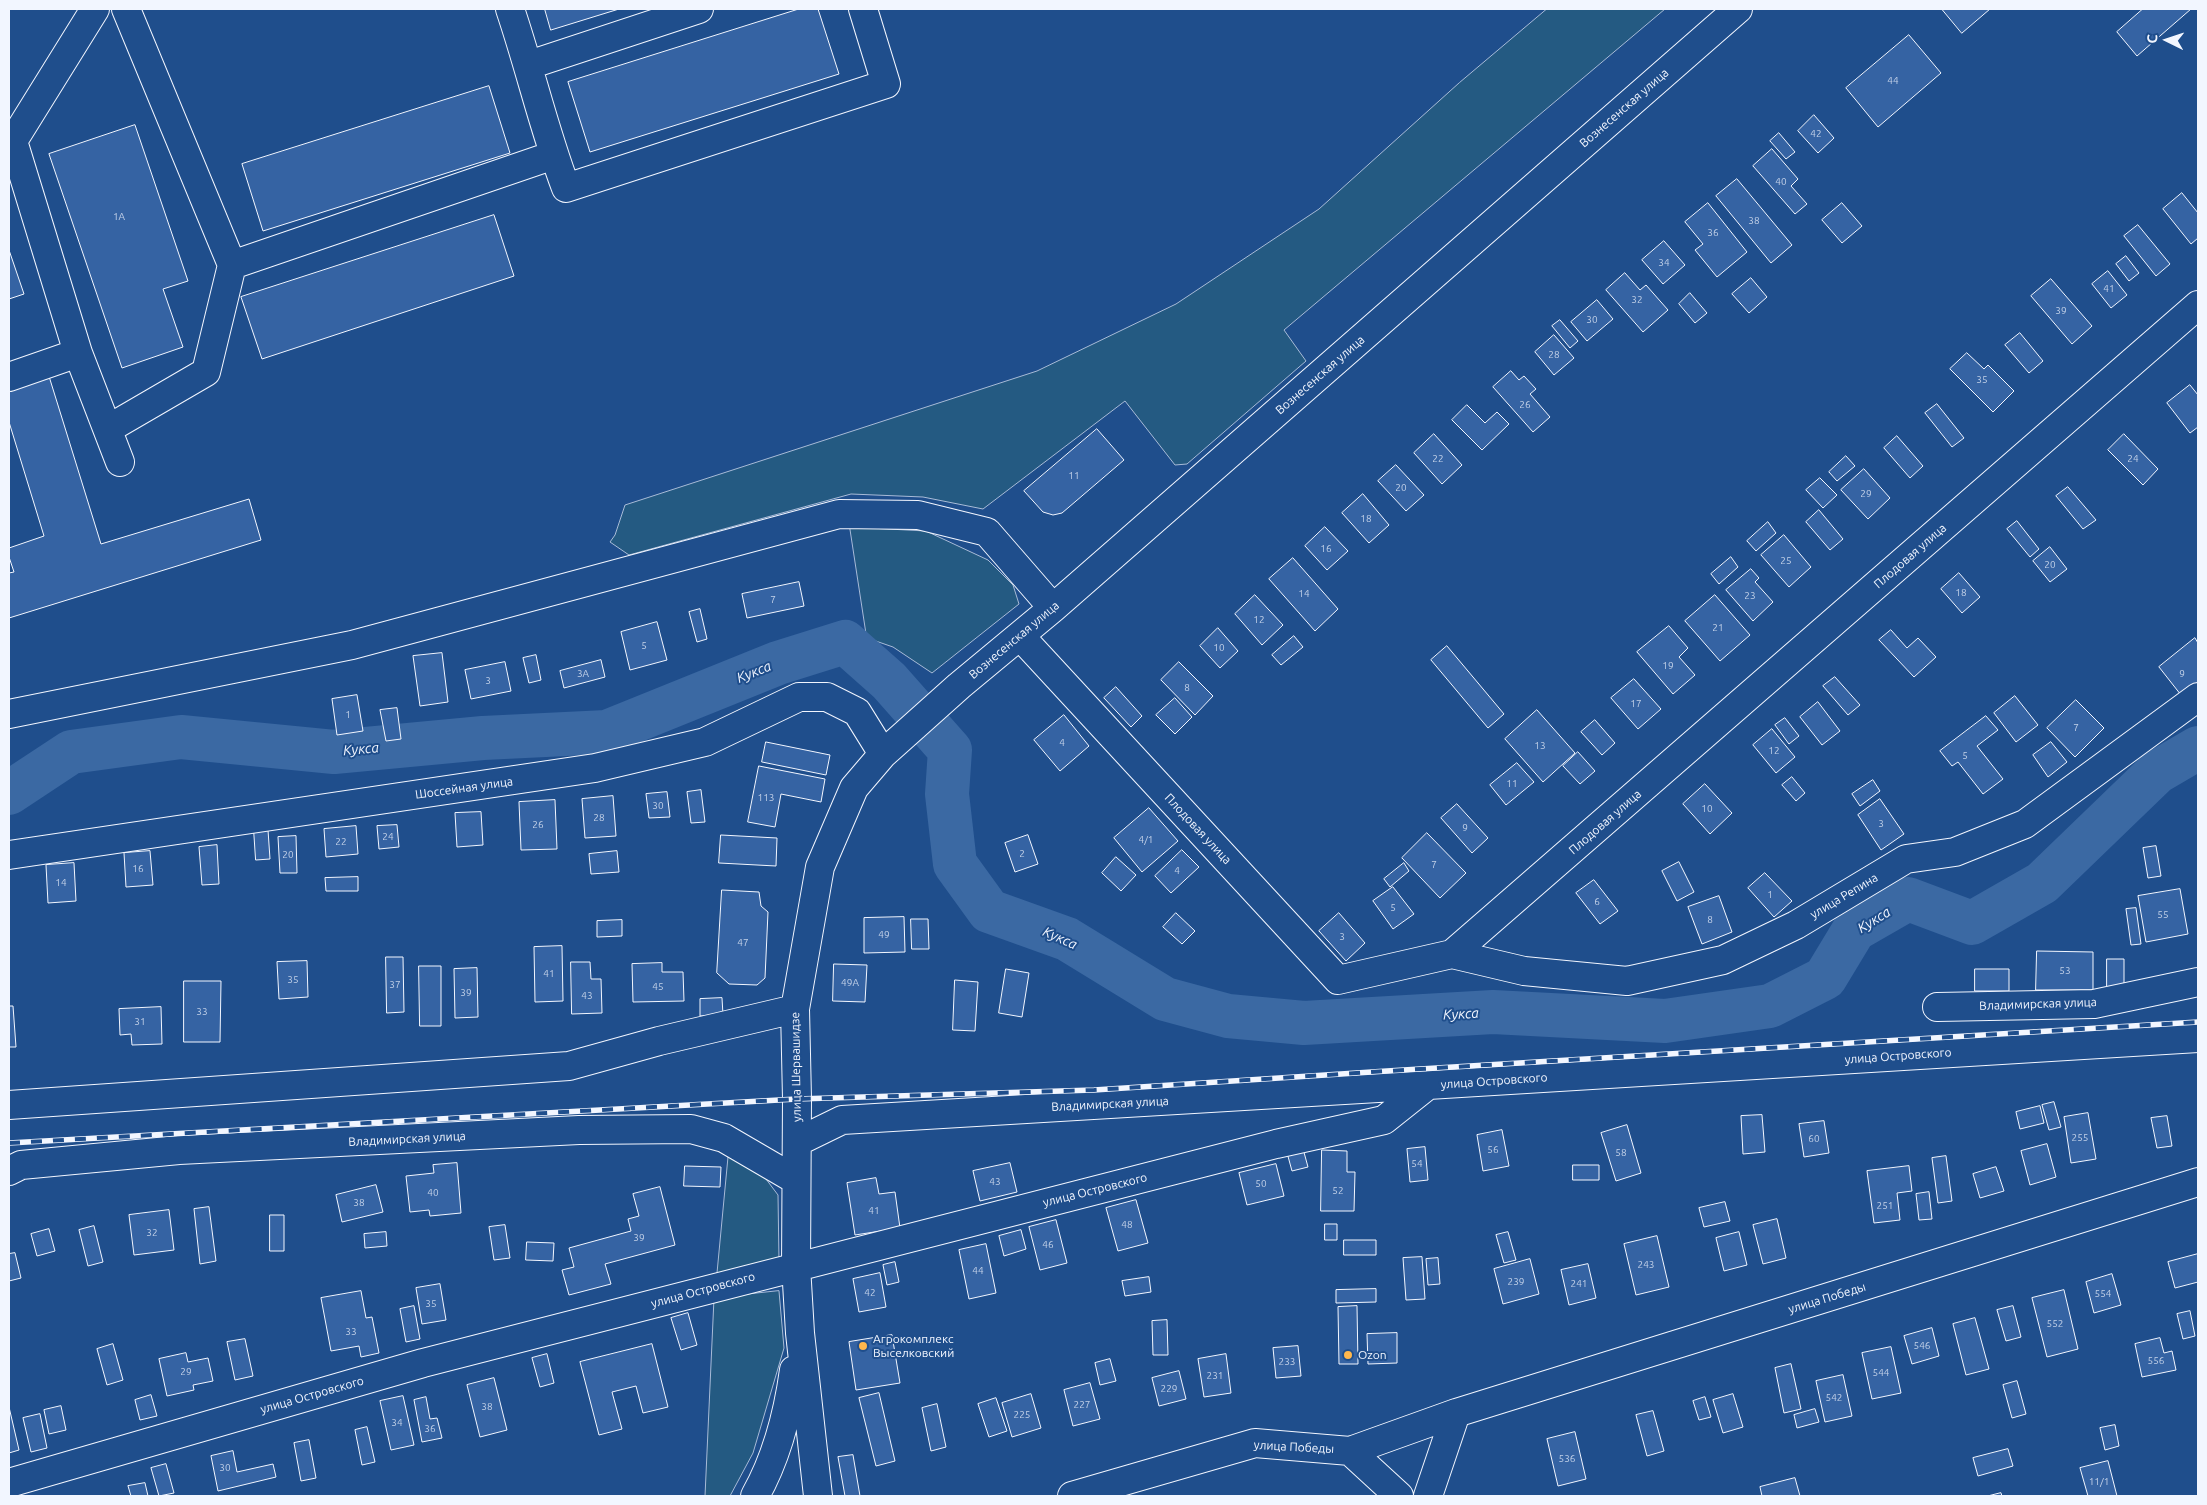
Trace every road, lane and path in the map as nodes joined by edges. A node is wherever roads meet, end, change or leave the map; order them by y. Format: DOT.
graph roads {
  1 [pos="94,9"];
  2 [pos="126,9"];
  3 [pos="510,9"];
  4 [pos="699,9"];
  5 [pos="863,9"];
  6 [pos="1738,9"];
  7 [pos="529,65"];
  8 [pos="554,156"];
  9 [pos="232,265"];
  10 [pos="2198,305"];
  11 [pos="78,353"];
  12 [pos="9,377"];
  13 [pos="108,429"];
  14 [pos="120,462"];
  15 [pos="1053,608"];
  16 [pos="1020,636"];
  17 [pos="2198,698"];
  18 [pos="9,714"];
  19 [pos="891,746"];
  20 [pos="9,855"];
  21 [pos="1452,954"];
  22 [pos="2198,982"];
  23 [pos="1936,1007"];
  24 [pos="795,1009"];
  25 [pos="2198,1038"];
  26 [pos="1428,1085"];
  27 [pos="9,1105"];
  28 [pos="797,1142"];
  29 [pos="9,1172"];
  30 [pos="796,1180"];
  31 [pos="2198,1182"];
  32 [pos="796,1266"];
  33 [pos="800,1334"];
  34 [pos="1456,1413"];
  35 [pos="1350,1451"];
  36 [pos="9,1483"];
  37 [pos="755,1496"];
  38 [pos="818,1496"];
  39 [pos="1072,1496"];
  40 [pos="1399,1496"];
  41 [pos="1428,1496"];
  1 -- 11 [label="street"];
  2 -- 9 [label="street"];
  3 -- 7 [label="street"];
  4 -- 7 [label="street"];
  5 -- 8 [label="street"];
  6 -- 15 [label="street, Вознесенская улица"];
  7 -- 8 [label="street"];
  8 -- 9 [label="street"];
  9 -- 13 [label="street"];
  10 -- 21 [label="street, Плодовая улица"];
  11 -- 12 [label="street"];
  11 -- 13 [label="street"];
  13 -- 14 [label="street"];
  15 -- 16 [label="street, Вознесенская улица"];
  15 -- 18 [label="street"];
  16 -- 19 [label="street, Вознесенская улица"];
  16 -- 21 [label="street, Плодовая улица"];
  17 -- 21 [label="street, улица Репина"];
  19 -- 20 [label="street, Шоссейная улица"];
  19 -- 24 [label="street, улица Шервашидзе"];
  22 -- 23 [label="street, Владимирская улица"];
  24 -- 27 [label="street"];
  24 -- 28 [label="street, улица Шервашидзе"];
  25 -- 26 [label="street, улица Островского"];
  26 -- 28 [label="street, Владимирская улица"];
  26 -- 32 [label="street, улица Островского"];
  28 -- 30 [label="street, улица Шервашидзе"];
  29 -- 30 [label="street, Владимирская улица"];
  30 -- 32 [label="street, улица Шервашидзе"];
  31 -- 34 [label="street, улица Победы"];
  32 -- 33 [label="street, улица Шервашидзе"];
  32 -- 36 [label="street, улица Островского"];
  33 -- 37 [label="street, улица Шервашидзе"];
  33 -- 38 [label="street, улица Шервашидзе"];
  34 -- 35 [label="street, улица Победы"];
  34 -- 41 [label="street"];
  35 -- 39 [label="street, улица Победы"];
  35 -- 40 [label="street"];
}
